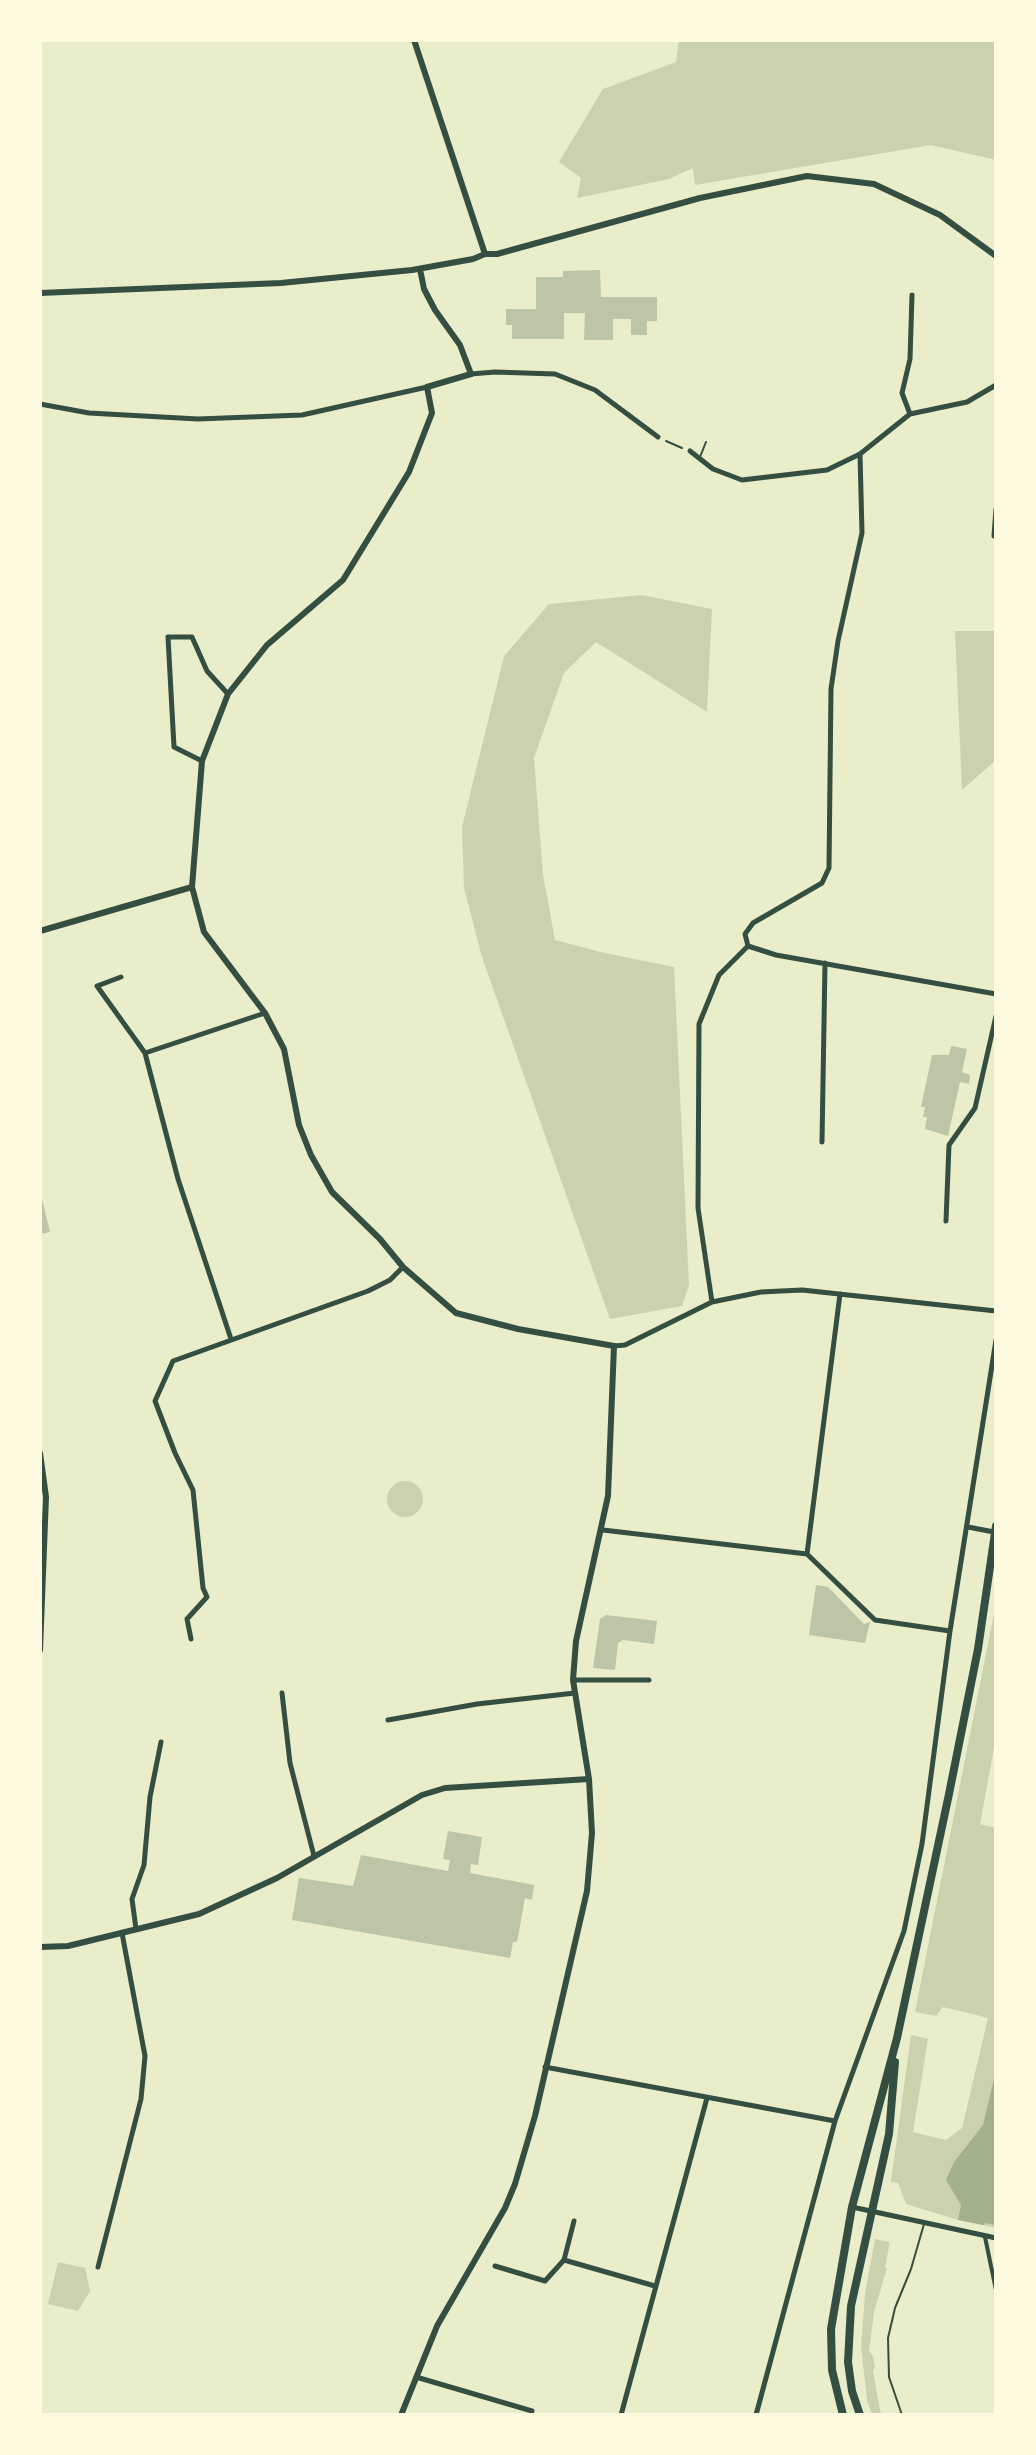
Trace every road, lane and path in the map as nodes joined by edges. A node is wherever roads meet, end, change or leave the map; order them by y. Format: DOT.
graph roads {
  1 [pos="414,40"];
  2 [pos="485,254"];
  3 [pos="996,256"];
  4 [pos="420,269"];
  5 [pos="40,293"];
  6 [pos="912,295"];
  7 [pos="471,374"];
  8 [pos="995,386"];
  9 [pos="427,387"];
  10 [pos="996,394"];
  11 [pos="40,404"];
  12 [pos="910,414"];
  13 [pos="658,437"];
  14 [pos="706,442"];
  15 [pos="690,451"];
  16 [pos="860,454"];
  17 [pos="699,458"];
  18 [pos="996,509"];
  19 [pos="994,536"];
  20 [pos="228,694"];
  21 [pos="202,761"];
  22 [pos="192,887"];
  23 [pos="40,931"];
  24 [pos="748,946"];
  25 [pos="825,963"];
  26 [pos="121,977"];
  27 [pos="996,994"];
  28 [pos="265,1013"];
  29 [pos="996,1016"];
  30 [pos="145,1053"];
  31 [pos="822,1142"];
  32 [pos="946,1221"];
  33 [pos="403,1267"];
  34 [pos="840,1294"];
  35 [pos="712,1302"];
  36 [pos="996,1311"];
  37 [pos="231,1339"];
  38 [pos="996,1340"];
  39 [pos="614,1346"];
  40 [pos="40,1453"];
  41 [pos="43,1497"];
  42 [pos="996,1526"];
  43 [pos="968,1527"];
  44 [pos="603,1530"];
  45 [pos="995,1532"];
  46 [pos="807,1554"];
  47 [pos="950,1631"];
  48 [pos="191,1639"];
  49 [pos="40,1650"];
  50 [pos="573,1680"];
  51 [pos="649,1680"];
  52 [pos="282,1693"];
  53 [pos="575,1693"];
  54 [pos="388,1720"];
  55 [pos="161,1742"];
  56 [pos="589,1779"];
  57 [pos="314,1856"];
  58 [pos="136,1929"];
  59 [pos="122,1933"];
  60 [pos="40,1947"];
  61 [pos="897,2038"];
  62 [pos="545,2067"];
  63 [pos="707,2098"];
  64 [pos="835,2121"];
  65 [pos="852,2207"];
  66 [pos="871,2211"];
  67 [pos="574,2221"];
  68 [pos="924,2222"];
  69 [pos="985,2237"];
  70 [pos="996,2238"];
  71 [pos="564,2260"];
  72 [pos="495,2266"];
  73 [pos="98,2267"];
  74 [pos="655,2286"];
  75 [pos="996,2290"];
  76 [pos="415,2377"];
  77 [pos="532,2411"];
  78 [pos="401,2415"];
  79 [pos="621,2415"];
  80 [pos="756,2415"];
  81 [pos="843,2415"];
  82 [pos="860,2415"];
  83 [pos="902,2415"];
  1 -- 2 [label="street"];
  2 -- 3 [label="street"];
  2 -- 4 [label="street"];
  4 -- 5 [label="street"];
  4 -- 7 [label="street"];
  6 -- 12 [label="street"];
  7 -- 9 [label="street"];
  7 -- 13 [label="street"];
  8 -- 10 [label="street"];
  8 -- 12 [label="street"];
  9 -- 11 [label="street"];
  9 -- 20 [label="street"];
  12 -- 16 [label="street"];
  13 -- 15 [label="path"];
  14 -- 17 [label="lane"];
  15 -- 17 [label="street"];
  16 -- 17 [label="street"];
  16 -- 24 [label="street"];
  18 -- 19 [label="street"];
  20 -- 21 [label="street"];
  20 -- 21 [label="street"];
  21 -- 22 [label="street"];
  22 -- 23 [label="street"];
  22 -- 28 [label="street"];
  24 -- 25 [label="street"];
  24 -- 35 [label="street"];
  25 -- 27 [label="street"];
  25 -- 31 [label="street"];
  26 -- 30 [label="street"];
  28 -- 30 [label="street"];
  28 -- 33 [label="street"];
  29 -- 32 [label="street"];
  30 -- 37 [label="street"];
  33 -- 37 [label="street"];
  33 -- 39 [label="street"];
  34 -- 35 [label="street"];
  34 -- 36 [label="street"];
  34 -- 46 [label="street"];
  35 -- 39 [label="street"];
  37 -- 48 [label="street"];
  38 -- 43 [label="street"];
  39 -- 44 [label="street"];
  40 -- 41 [label="street"];
  41 -- 49 [label="street"];
  42 -- 45 [label="main road"];
  43 -- 45 [label="street"];
  43 -- 47 [label="street"];
  44 -- 46 [label="street"];
  44 -- 50 [label="street"];
  45 -- 61 [label="main road"];
  46 -- 47 [label="street"];
  47 -- 64 [label="street"];
  50 -- 51 [label="street"];
  50 -- 53 [label="street"];
  52 -- 57 [label="street"];
  53 -- 54 [label="street"];
  53 -- 56 [label="street"];
  55 -- 58 [label="street"];
  56 -- 57 [label="street"];
  56 -- 62 [label="street"];
  57 -- 58 [label="street"];
  58 -- 59 [label="street"];
  59 -- 60 [label="street"];
  59 -- 73 [label="street"];
  61 -- 65 [label="main road"];
  61 -- 66 [label="main road"];
  62 -- 63 [label="street"];
  62 -- 76 [label="street"];
  63 -- 64 [label="street"];
  63 -- 74 [label="street"];
  64 -- 80 [label="street"];
  65 -- 66 [label="street"];
  65 -- 81 [label="main road"];
  66 -- 68 [label="street"];
  66 -- 82 [label="main road"];
  67 -- 71 [label="street"];
  68 -- 69 [label="street"];
  68 -- 83 [label="lane"];
  69 -- 70 [label="street"];
  69 -- 75 [label="street"];
  71 -- 72 [label="street"];
  71 -- 74 [label="street"];
  74 -- 79 [label="street"];
  76 -- 77 [label="street"];
  76 -- 78 [label="street"];
}
